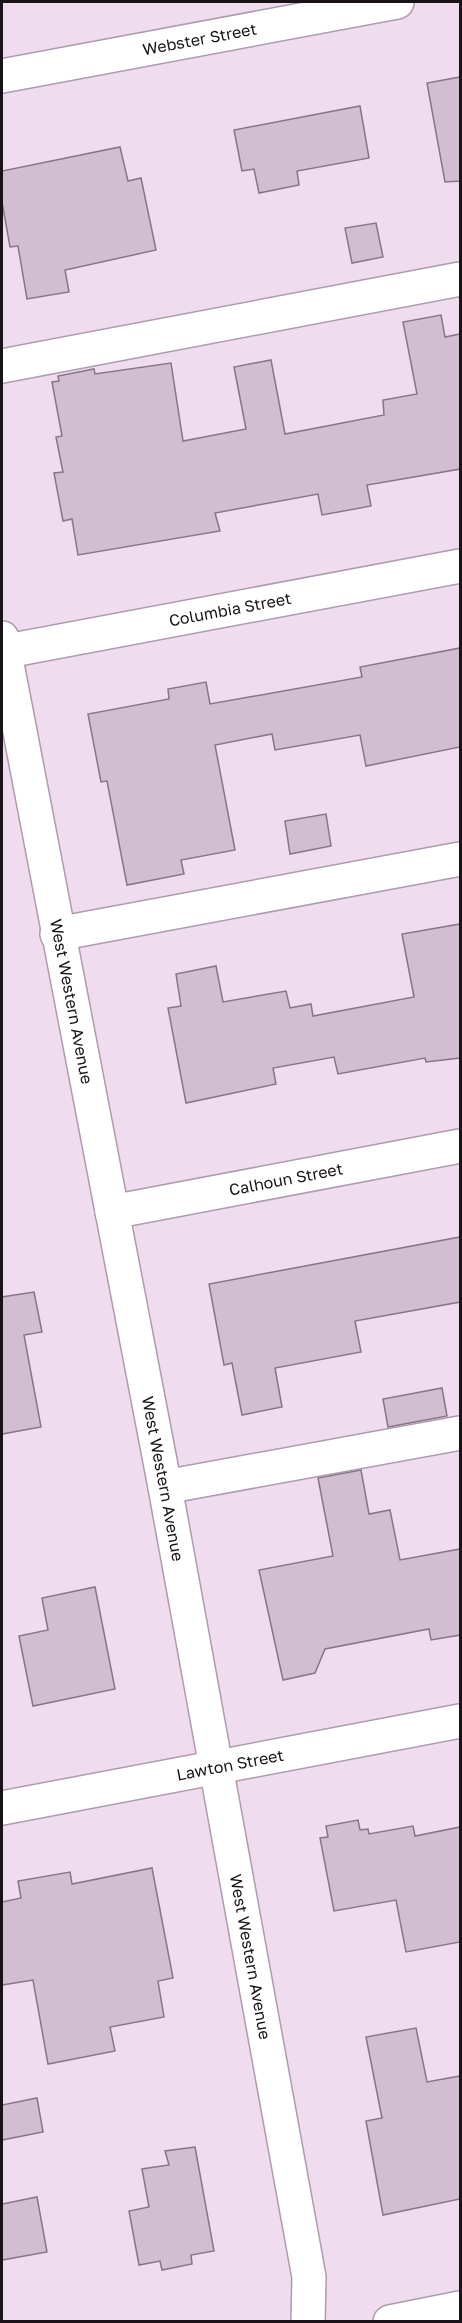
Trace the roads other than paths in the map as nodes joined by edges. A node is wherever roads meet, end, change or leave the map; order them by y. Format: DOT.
graph roads {
  1 [pos="397,2"];
  2 [pos="2,76"];
  3 [pos="460,279"];
  4 [pos="2,366"];
  5 [pos="460,566"];
  6 [pos="2,647"];
  7 [pos="460,859"];
  8 [pos="57,934"];
  9 [pos="460,1146"];
  10 [pos="112,1212"];
  11 [pos="460,1433"];
  12 [pos="165,1487"];
  13 [pos="460,1721"];
  14 [pos="215,1769"];
  15 [pos="2,1808"];
  16 [pos="460,2308"];
  17 [pos="308,2322"];
  18 [pos="390,2322"];
  1 -- 2 [label="street, Webster Street"];
  3 -- 4 [label="street"];
  5 -- 6 [label="street, Columbia Street"];
  6 -- 8 [label="street, West Western Avenue"];
  7 -- 8 [label="street"];
  8 -- 10 [label="street, West Western Avenue"];
  9 -- 10 [label="street, Calhoun Street"];
  10 -- 12 [label="street, West Western Avenue"];
  11 -- 12 [label="street"];
  12 -- 14 [label="street, West Western Avenue"];
  13 -- 14 [label="street, Lawton Street"];
  14 -- 15 [label="street, Lawton Street"];
  14 -- 17 [label="street, West Western Avenue"];
  16 -- 18 [label="street"];
}
